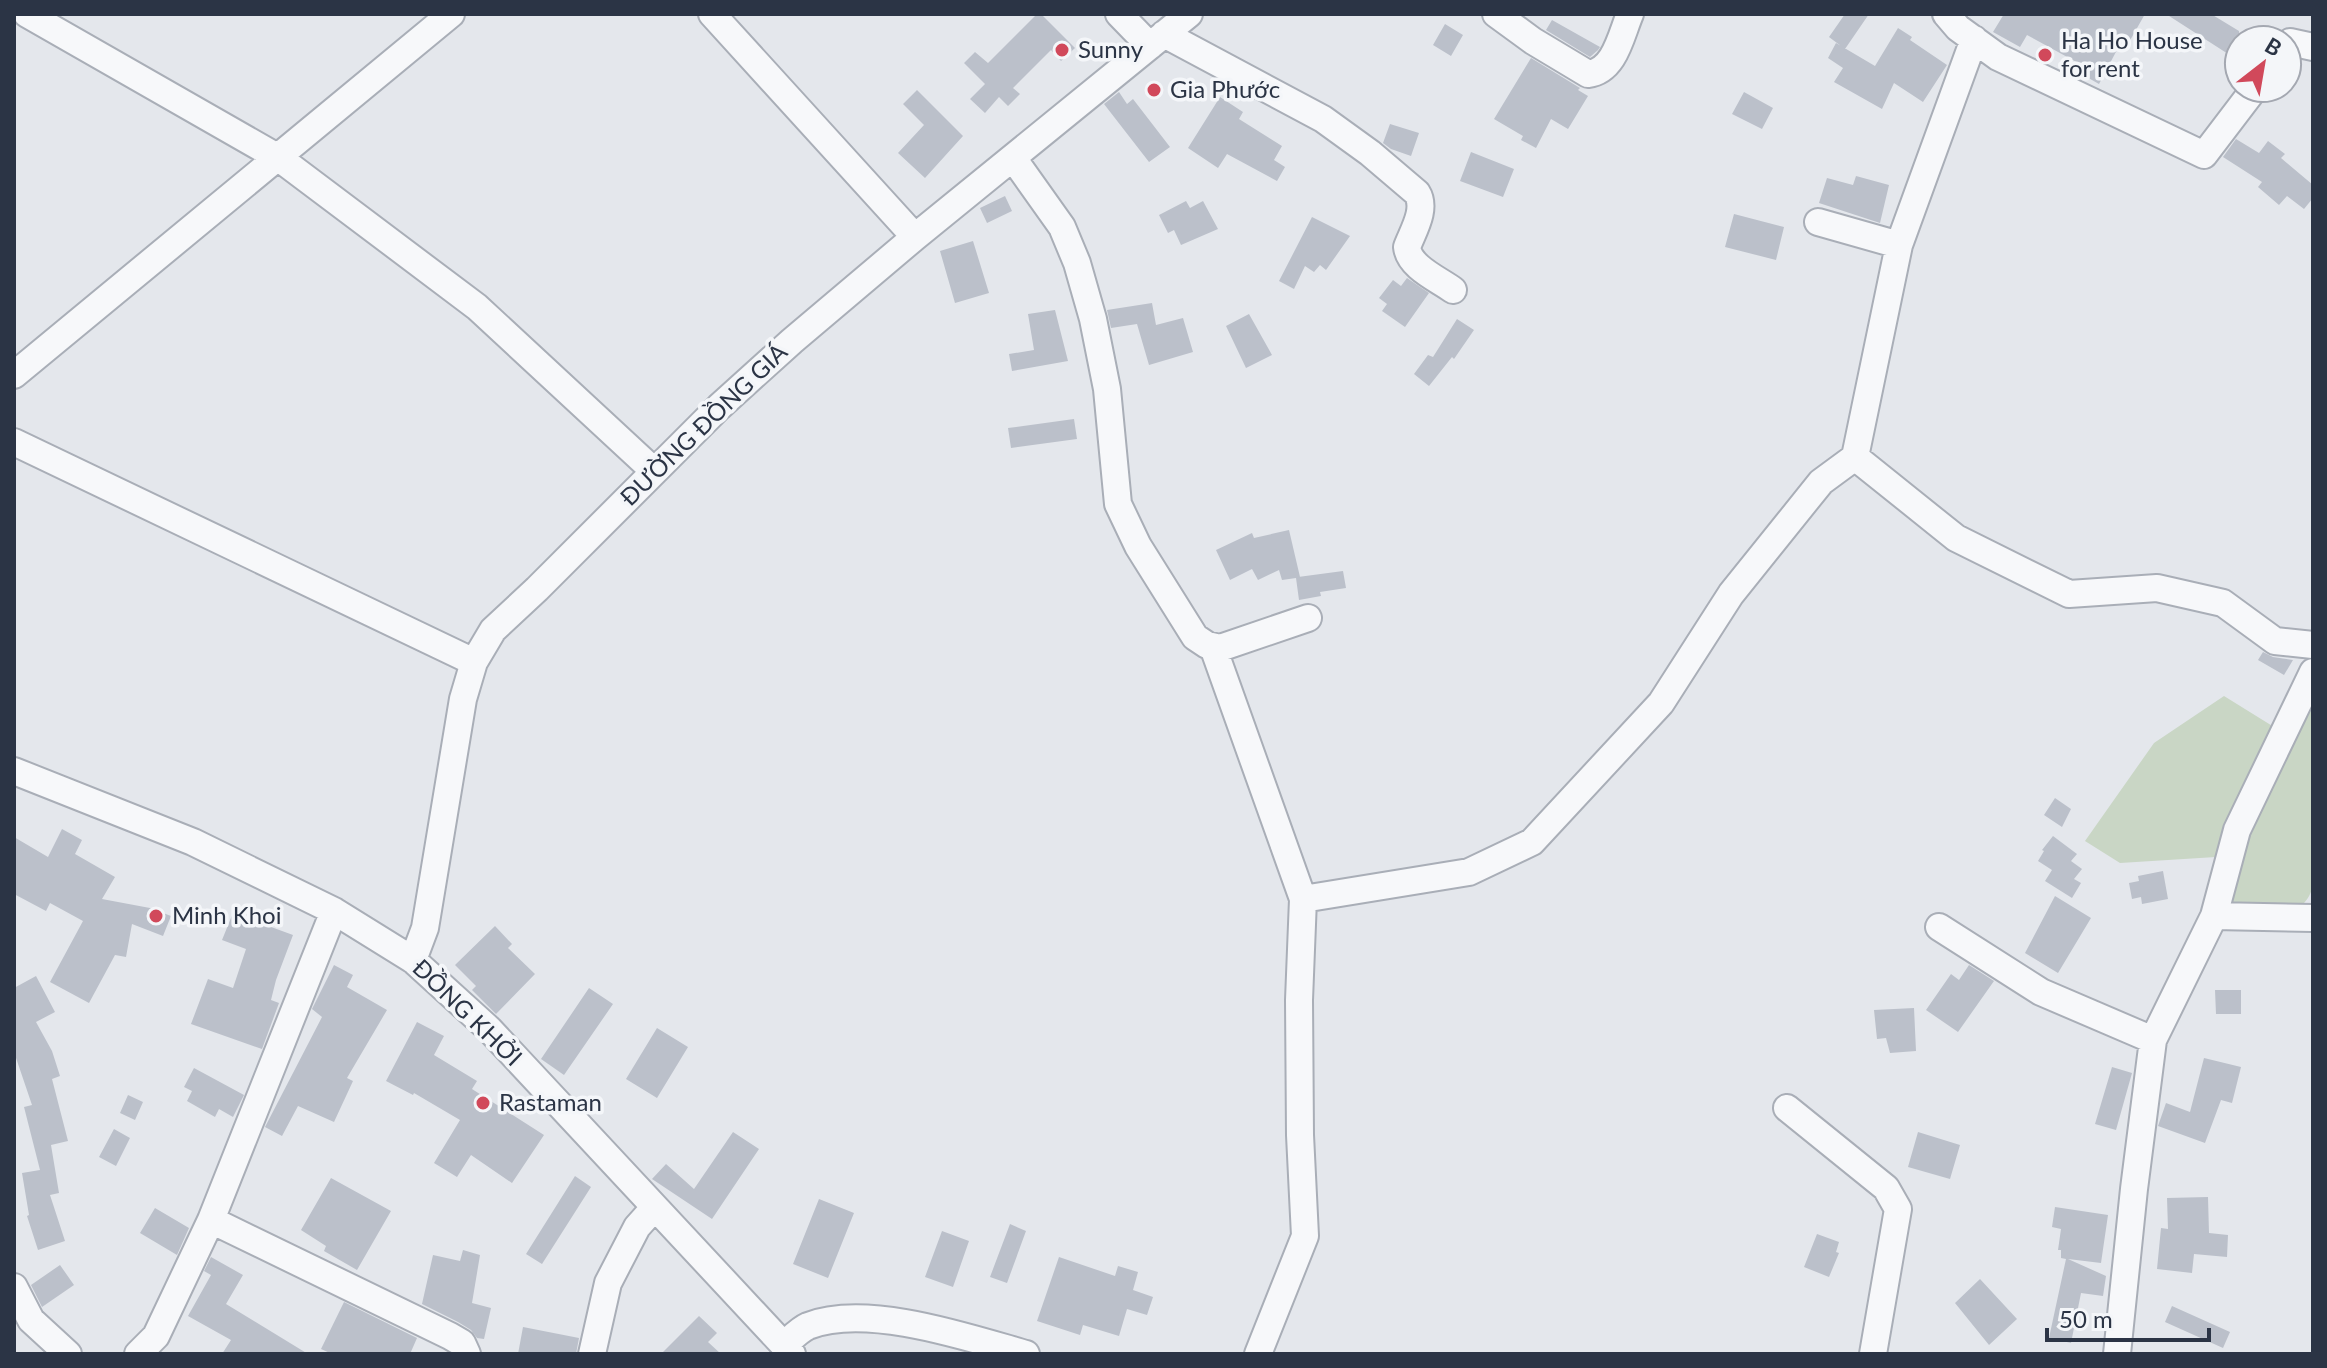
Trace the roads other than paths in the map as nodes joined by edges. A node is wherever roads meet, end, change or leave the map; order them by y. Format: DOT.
graph roads {
  1 [pos="27,14"];
  2 [pos="451,14"];
  3 [pos="712,14"];
  4 [pos="1119,14"];
  5 [pos="1189,14"];
  6 [pos="1496,14"];
  7 [pos="1630,14"];
  8 [pos="1946,14"];
  9 [pos="1974,39"];
  10 [pos="1157,40"];
  11 [pos="2243,104"];
  12 [pos="279,158"];
  13 [pos="1013,158"];
  14 [pos="1818,222"];
  15 [pos="915,237"];
  16 [pos="1899,245"];
  17 [pos="1453,290"];
  18 [pos="14,375"];
  19 [pos="14,442"];
  20 [pos="1855,457"];
  21 [pos="654,471"];
  22 [pos="1308,618"];
  23 [pos="2313,645"];
  24 [pos="1213,647"];
  25 [pos="474,662"];
  26 [pos="2313,672"];
  27 [pos="14,771"];
  28 [pos="1303,899"];
  29 [pos="334,911"];
  30 [pos="2214,916"];
  31 [pos="2313,918"];
  32 [pos="1939,927"];
  33 [pos="413,960"];
  34 [pos="2153,1040"];
  35 [pos="1787,1108"];
  36 [pos="654,1208"];
  37 [pos="211,1220"];
  38 [pos="14,1287"];
  39 [pos="155,1348"];
  40 [pos="788,1350"];
  41 [pos="68,1354"];
  42 [pos="467,1354"];
  43 [pos="592,1354"];
  44 [pos="1026,1354"];
  45 [pos="1258,1354"];
  46 [pos="1873,1354"];
  47 [pos="2117,1354"];
  1 -- 12 [label="street"];
  2 -- 12 [label="street"];
  3 -- 15 [label="street"];
  4 -- 10 [label="street"];
  5 -- 10 [label="street, ĐƯỜNG ĐỒNG GIÁ"];
  6 -- 7 [label="street"];
  8 -- 9 [label="street"];
  9 -- 11 [label="street"];
  9 -- 16 [label="street"];
  10 -- 13 [label="street, ĐƯỜNG ĐỒNG GIÁ"];
  10 -- 17 [label="street"];
  12 -- 18 [label="street"];
  12 -- 21 [label="street"];
  13 -- 15 [label="street, ĐƯỜNG ĐỒNG GIÁ"];
  13 -- 24 [label="street"];
  14 -- 16 [label="street"];
  15 -- 21 [label="street, ĐƯỜNG ĐỒNG GIÁ"];
  16 -- 20 [label="street"];
  19 -- 25 [label="street"];
  20 -- 23 [label="street"];
  20 -- 28 [label="street"];
  21 -- 25 [label="street, ĐƯỜNG ĐỒNG GIÁ"];
  22 -- 24 [label="street"];
  24 -- 28 [label="street"];
  25 -- 33 [label="street, ĐƯỜNG ĐỒNG GIÁ"];
  26 -- 30 [label="street"];
  27 -- 29 [label="street, ĐỒNG KHỞI"];
  28 -- 45 [label="street"];
  29 -- 33 [label="street, ĐỒNG KHỞI"];
  29 -- 37 [label="street"];
  30 -- 31 [label="street"];
  30 -- 34 [label="street"];
  32 -- 34 [label="street"];
  33 -- 36 [label="street, ĐỒNG KHỞI"];
  34 -- 47 [label="street"];
  35 -- 46 [label="street"];
  36 -- 40 [label="street, ĐỒNG KHỞI"];
  36 -- 43 [label="street"];
  37 -- 39 [label="street"];
  37 -- 42 [label="street"];
  38 -- 41 [label="street"];
  40 -- 44 [label="street"];
}
